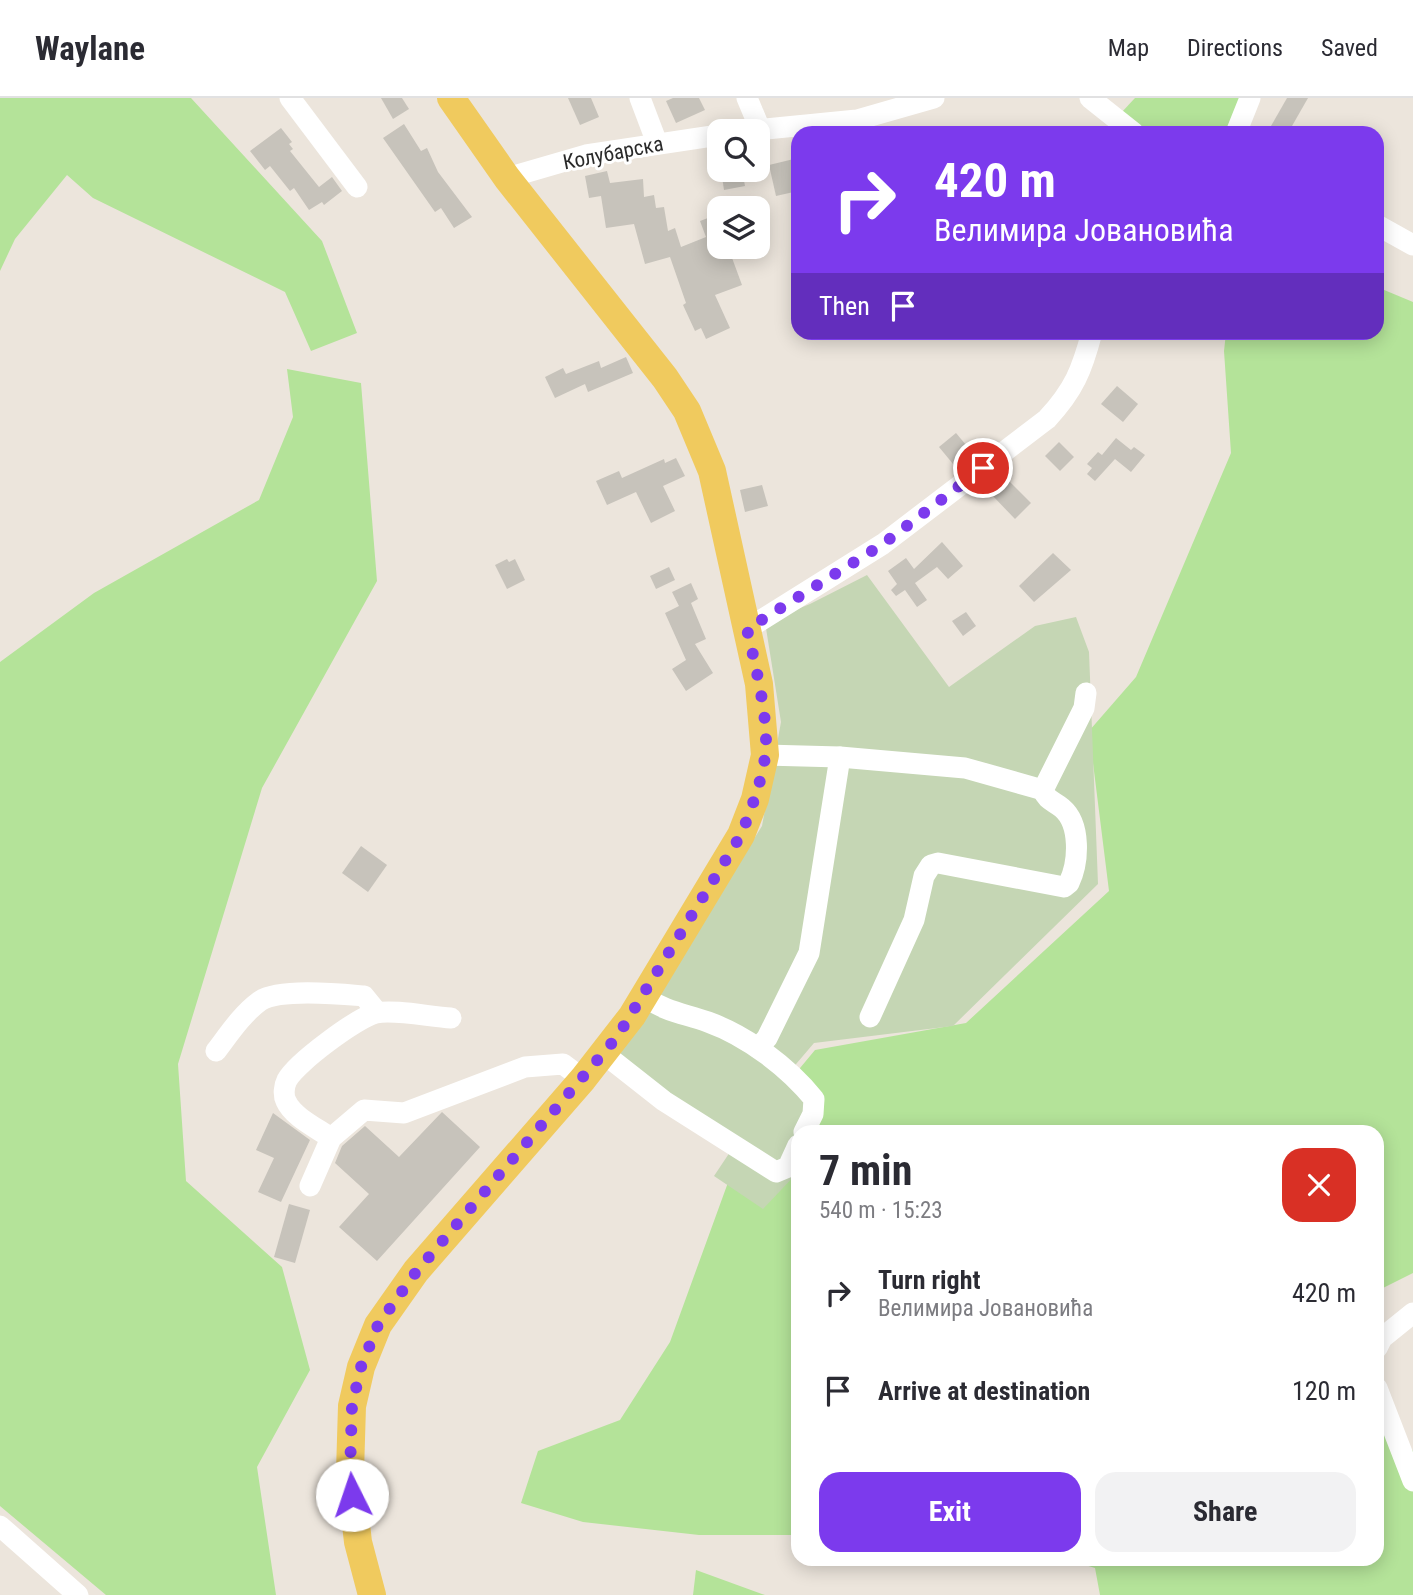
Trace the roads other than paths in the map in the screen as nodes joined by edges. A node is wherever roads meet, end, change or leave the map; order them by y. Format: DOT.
graph roads {
  1 [pos="451,98"];
  2 [pos="639,98"];
  3 [pos="747,98"];
  4 [pos="933,98"];
  5 [pos="1090,98"];
  6 [pos="1250,98"];
  7 [pos="293,99"];
  8 [pos="751,119"];
  9 [pos="791,126"];
  10 [pos="795,126"];
  11 [pos="1125,126"];
  12 [pos="1239,126"];
  13 [pos="770,128"];
  14 [pos="707,137"];
  15 [pos="657,143"];
  16 [pos="508,178"];
  17 [pos="357,187"];
  18 [pos="1384,229"];
  19 [pos="1413,245"];
  20 [pos="1090,340"];
  21 [pos="747,629"];
  22 [pos="1086,692"];
  23 [pos="765,755"];
  24 [pos="840,757"];
  25 [pos="1043,790"];
  26 [pos="643,996"];
  27 [pos="377,1012"];
  28 [pos="870,1017"];
  29 [pos="451,1018"];
  30 [pos="758,1048"];
  31 [pos="216,1051"];
  32 [pos="603,1053"];
  33 [pos="583,1079"];
  34 [pos="808,1125"];
  35 [pos="331,1138"];
  36 [pos="791,1160"];
  37 [pos="310,1186"];
  38 [pos="1413,1313"];
  39 [pos="1384,1336"];
  40 [pos="1384,1406"];
  41 [pos="1413,1482"];
  42 [pos="0,1526"];
  43 [pos="78,1595"];
  44 [pos="372,1595"];
  1 -- 16 [label="main road"];
  2 -- 15 [label="street"];
  3 -- 8 [label="street"];
  4 -- 10 [label="street"];
  5 -- 11 [label="street"];
  6 -- 12 [label="street"];
  7 -- 17 [label="street"];
  9 -- 13 [label="street"];
  14 -- 15 [label="street, Колубарска"];
  15 -- 16 [label="street, Колубарска"];
  16 -- 21 [label="main road"];
  18 -- 19 [label="street"];
  20 -- 21 [label="street"];
  21 -- 23 [label="main road"];
  22 -- 25 [label="street"];
  23 -- 24 [label="street"];
  23 -- 26 [label="main road"];
  24 -- 25 [label="street"];
  24 -- 30 [label="street"];
  25 -- 28 [label="street"];
  26 -- 30 [label="street"];
  26 -- 32 [label="main road"];
  27 -- 29 [label="street"];
  27 -- 31 [label="street"];
  27 -- 35 [label="street"];
  30 -- 34 [label="street"];
  32 -- 33 [label="main road"];
  32 -- 36 [label="street"];
  33 -- 35 [label="street"];
  33 -- 44 [label="main road"];
  35 -- 37 [label="street"];
  38 -- 39 [label="street"];
  40 -- 41 [label="street"];
  42 -- 43 [label="street"];
}
